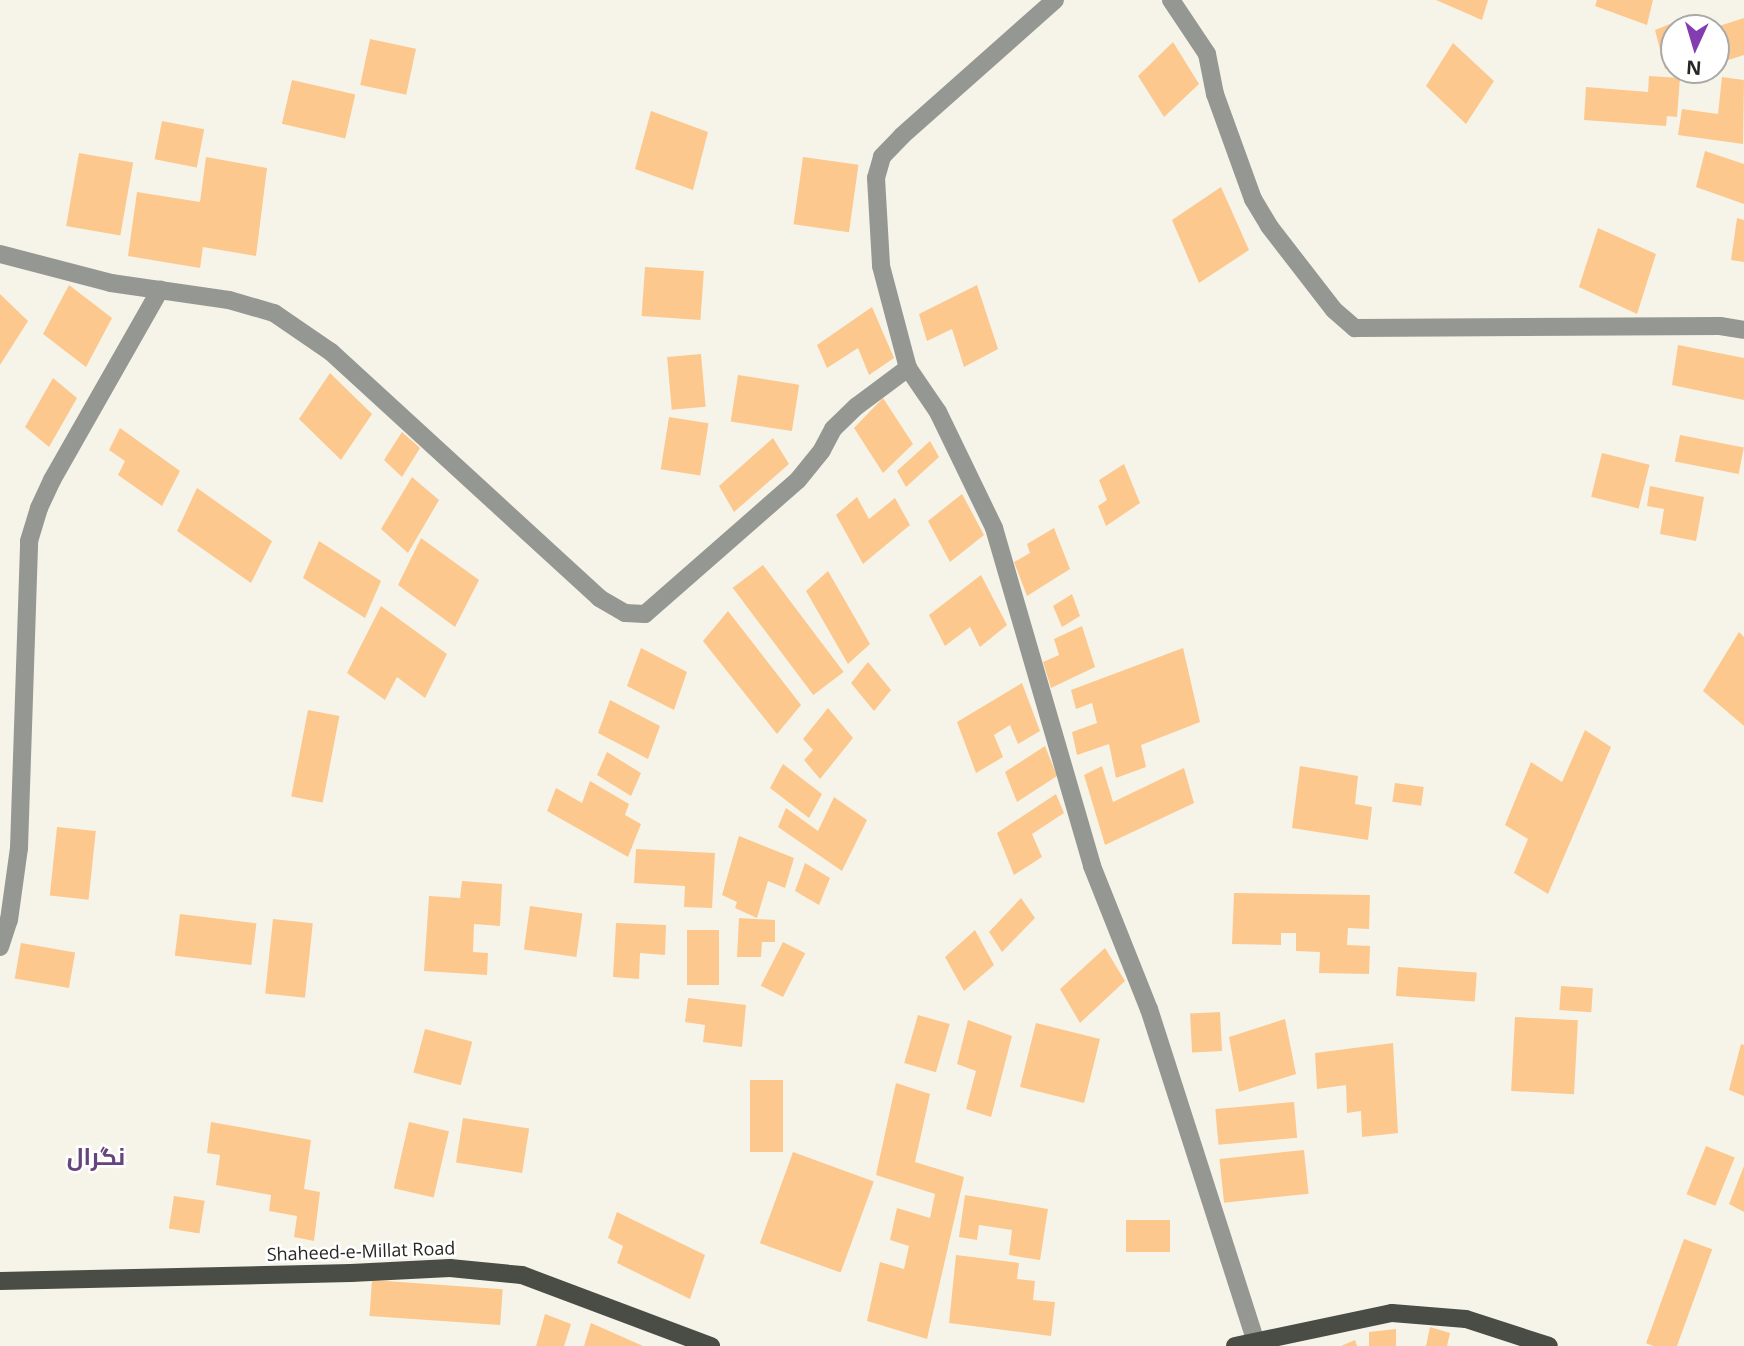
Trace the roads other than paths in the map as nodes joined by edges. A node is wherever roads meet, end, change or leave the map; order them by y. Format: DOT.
graph roads {
  1 [pos="1055,0"];
  2 [pos="1171,0"];
  3 [pos="0,254"];
  4 [pos="160,290"];
  5 [pos="1744,330"];
  6 [pos="908,369"];
  7 [pos="0,947"];
  8 [pos="0,1281"];
  9 [pos="1256,1343"];
  10 [pos="711,1346"];
  11 [pos="1235,1346"];
  12 [pos="1549,1346"];
  1 -- 6 [label="street"];
  2 -- 5 [label="street"];
  3 -- 4 [label="street"];
  4 -- 6 [label="street"];
  4 -- 7 [label="street"];
  6 -- 9 [label="street"];
  8 -- 10 [label="main road, Shaheed-e-Millat Road"];
  9 -- 11 [label="main road"];
  9 -- 12 [label="main road"];
}
